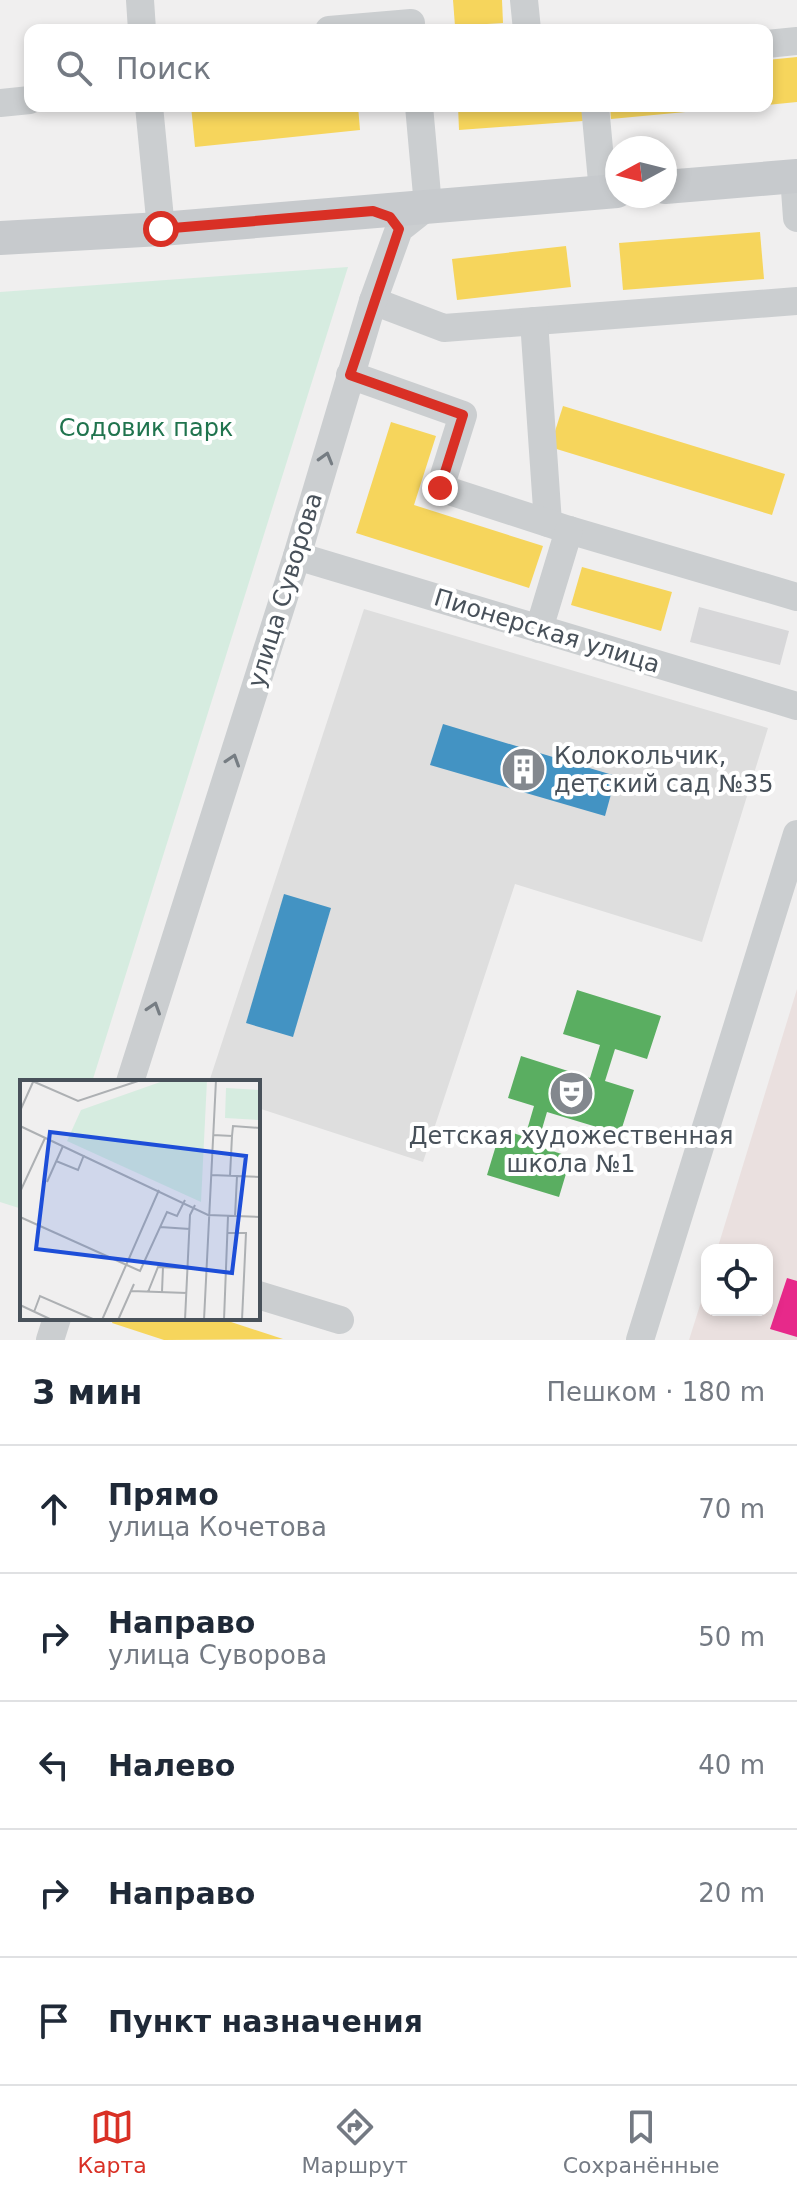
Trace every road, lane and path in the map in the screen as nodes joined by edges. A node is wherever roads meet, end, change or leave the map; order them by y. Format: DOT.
graph roads {
  1 [pos="140,0"];
  2 [pos="524,0"];
  3 [pos="410,18"];
  4 [pos="142,24"];
  5 [pos="370,24"];
  6 [pos="526,24"];
  7 [pos="797,41"];
  8 [pos="773,43"];
  9 [pos="24,101"];
  10 [pos="0,103"];
  11 [pos="150,112"];
  12 [pos="420,112"];
  13 [pos="596,112"];
  14 [pos="605,163"];
  15 [pos="796,176"];
  16 [pos="677,186"];
  17 [pos="605,191"];
  18 [pos="428,206"];
  19 [pos="797,218"];
  20 [pos="386,220"];
  21 [pos="161,229"];
  22 [pos="0,238"];
  23 [pos="373,301"];
  24 [pos="797,301"];
  25 [pos="534,321"];
  26 [pos="350,375"];
  27 [pos="558,526"];
  28 [pos="297,556"];
  29 [pos="797,597"];
  30 [pos="539,629"];
  31 [pos="797,706"];
  32 [pos="797,834"];
  33 [pos="131,1080"];
  34 [pos="260,1296"];
  35 [pos="56,1320"];
  36 [pos="340,1320"];
  37 [pos="50,1340"];
  38 [pos="640,1340"];
  1 -- 4 [label="street"];
  2 -- 6 [label="street"];
  3 -- 5 [label="street"];
  7 -- 8 [label="street"];
  9 -- 10 [label="street"];
  11 -- 21 [label="street"];
  12 -- 18 [label="street"];
  13 -- 14 [label="street"];
  15 -- 16 [label="main road"];
  15 -- 19 [label="street"];
  17 -- 18 [label="main road"];
  18 -- 20 [label="main road"];
  20 -- 21 [label="main road"];
  20 -- 23 [label="street, улица Суворова"];
  21 -- 22 [label="main road"];
  23 -- 25 [label="street"];
  23 -- 26 [label="street, улица Суворова"];
  24 -- 25 [label="street"];
  25 -- 27 [label="street"];
  26 -- 27 [label="street"];
  28 -- 26 [label="street, улица Суворова, one-way"];
  27 -- 29 [label="street"];
  27 -- 30 [label="street"];
  28 -- 30 [label="street, Пионерская улица"];
  33 -- 28 [label="street, улица Суворова, one-way"];
  30 -- 31 [label="street, Пионерская улица"];
  32 -- 38 [label="street"];
  34 -- 36 [label="street"];
  35 -- 37 [label="street"];
}
